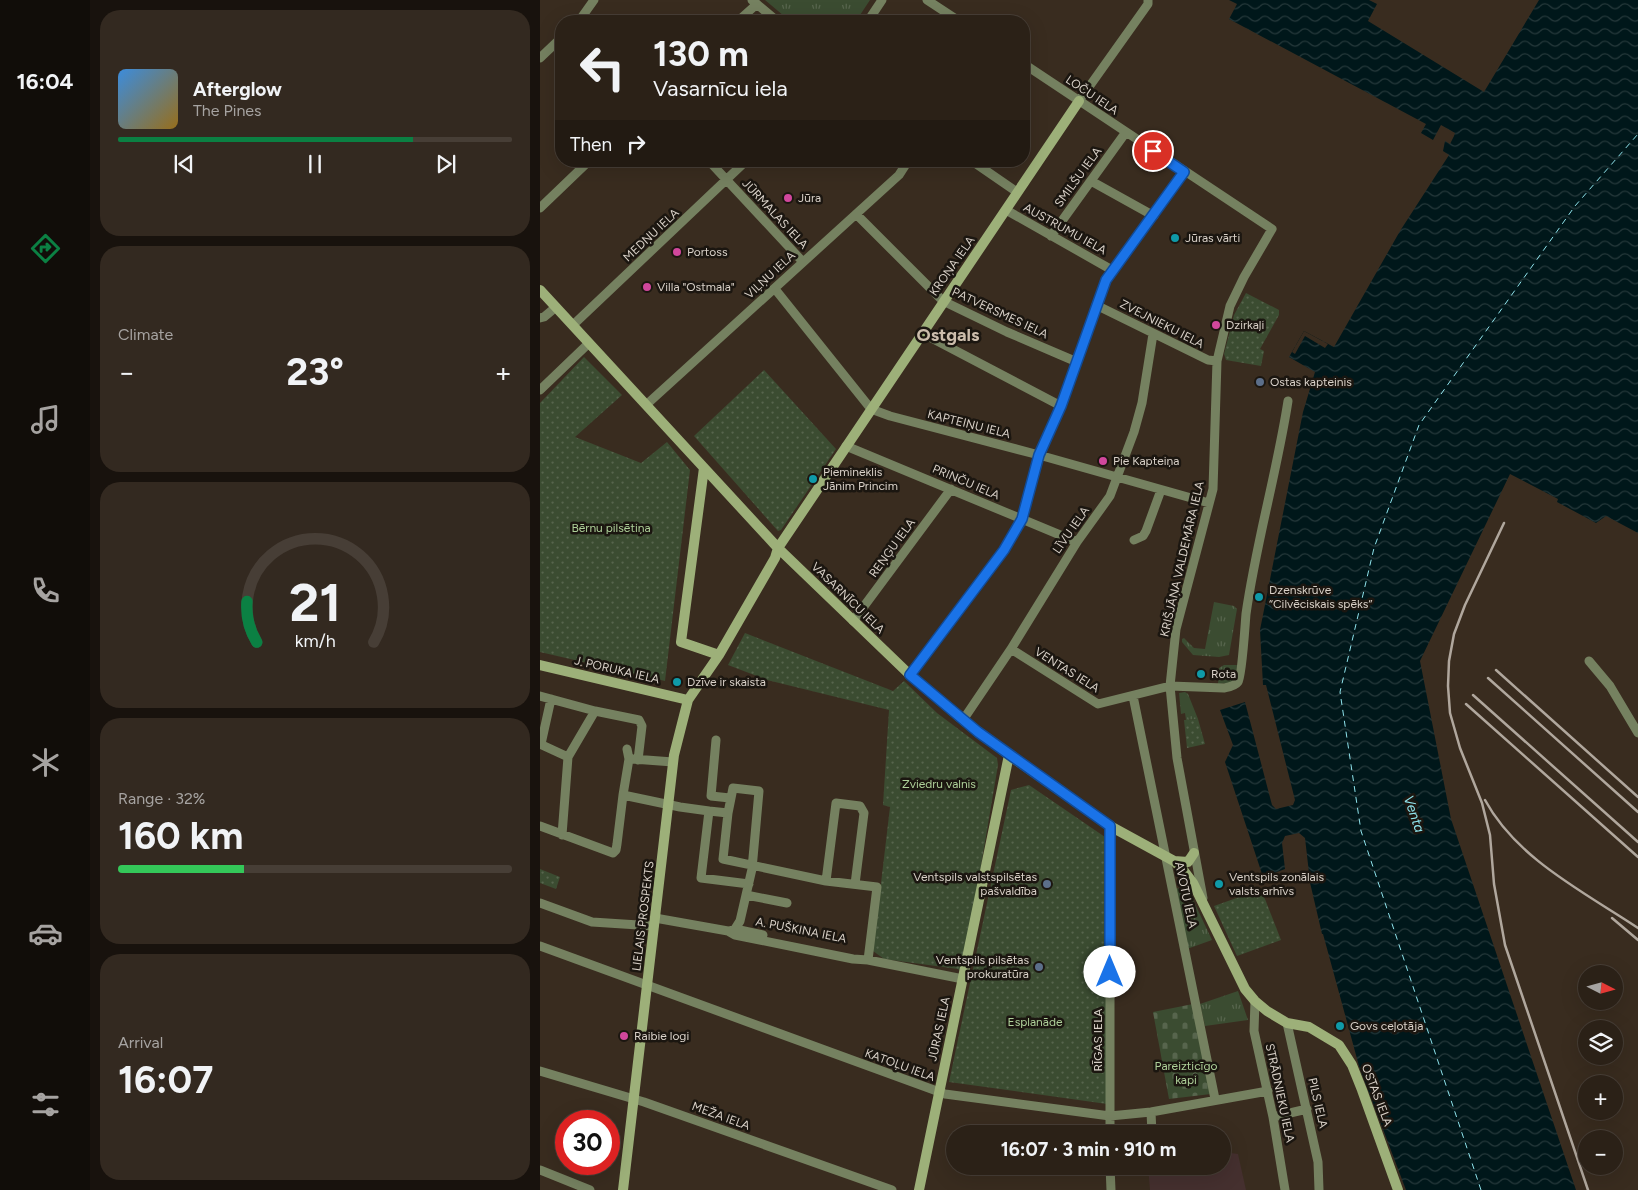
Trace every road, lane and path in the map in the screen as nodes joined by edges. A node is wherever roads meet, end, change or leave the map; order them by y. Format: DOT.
graph roads {
  1 [pos="594,0"];
  2 [pos="882,0"];
  3 [pos="927,0"];
  4 [pos="1148,0"];
  5 [pos="754,2"];
  6 [pos="584,15"];
  7 [pos="743,15"];
  8 [pos="770,15"];
  9 [pos="872,15"];
  10 [pos="950,15"];
  11 [pos="555,44"];
  12 [pos="540,58"];
  13 [pos="1030,68"];
  14 [pos="1080,101"];
  15 [pos="1126,132"];
  16 [pos="583,167"];
  17 [pos="714,167"];
  18 [pos="740,167"];
  19 [pos="904,167"];
  20 [pos="981,167"];
  21 [pos="1184,172"];
  22 [pos="726,180"];
  23 [pos="1091,181"];
  24 [pos="1017,192"];
  25 [pos="540,208"];
  26 [pos="1006,210"];
  27 [pos="856,214"];
  28 [pos="1154,216"];
  29 [pos="1272,229"];
  30 [pos="1051,236"];
  31 [pos="803,262"];
  32 [pos="1112,270"];
  33 [pos="775,289"];
  34 [pos="540,290"];
  35 [pos="943,301"];
  36 [pos="1096,305"];
  37 [pos="556,307"];
  38 [pos="540,318"];
  39 [pos="573,325"];
  40 [pos="922,333"];
  41 [pos="1153,334"];
  42 [pos="589,343"];
  43 [pos="1217,361"];
  44 [pos="1077,362"];
  45 [pos="540,390"];
  46 [pos="1288,401"];
  47 [pos="646,405"];
  48 [pos="1061,406"];
  49 [pos="871,409"];
  50 [pos="846,446"];
  51 [pos="1039,455"];
  52 [pos="704,468"];
  53 [pos="1118,478"];
  54 [pos="951,489"];
  55 [pos="1161,490"];
  56 [pos="1209,503"];
  57 [pos="1022,519"];
  58 [pos="1134,540"];
  59 [pos="1076,542"];
  60 [pos="778,548"];
  61 [pos="853,621"];
  62 [pos="1011,648"];
  63 [pos="719,655"];
  64 [pos="1589,661"];
  65 [pos="540,665"];
  66 [pos="910,675"];
  67 [pos="1170,686"];
  68 [pos="540,696"];
  69 [pos="1133,696"];
  70 [pos="551,699"];
  71 [pos="688,700"];
  72 [pos="544,709"];
  73 [pos="595,711"];
  74 [pos="963,720"];
  75 [pos="1638,733"];
  76 [pos="716,740"];
  77 [pos="540,744"];
  78 [pos="1009,755"];
  79 [pos="631,756"];
  80 [pos="568,757"];
  81 [pos="673,762"];
  82 [pos="623,795"];
  83 [pos="730,798"];
  84 [pos="668,805"];
  85 [pos="709,811"];
  86 [pos="728,814"];
  87 [pos="540,826"];
  88 [pos="1110,826"];
  89 [pos="562,835"];
  90 [pos="1194,853"];
  91 [pos="1164,855"];
  92 [pos="1174,861"];
  93 [pos="752,866"];
  94 [pos="826,881"];
  95 [pos="749,884"];
  96 [pos="855,884"];
  97 [pos="746,895"];
  98 [pos="540,903"];
  99 [pos="787,903"];
  100 [pos="1203,904"];
  101 [pos="655,922"];
  102 [pos="731,930"];
  103 [pos="540,946"];
  104 [pos="868,960"];
  105 [pos="963,978"];
  106 [pos="647,985"];
  107 [pos="1255,1001"];
  108 [pos="1287,1022"];
  109 [pos="540,1070"];
  110 [pos="1268,1091"];
  111 [pos="938,1092"];
  112 [pos="634,1099"];
  113 [pos="1215,1099"];
  114 [pos="1307,1109"];
  115 [pos="1151,1112"];
  116 [pos="1110,1116"];
  117 [pos="1273,1117"];
  118 [pos="1110,1125"];
  119 [pos="1152,1125"];
  120 [pos="540,1170"];
  121 [pos="1110,1175"];
  122 [pos="590,1190"];
  123 [pos="623,1190"];
  124 [pos="892,1190"];
  125 [pos="919,1190"];
  126 [pos="1111,1190"];
  127 [pos="1285,1190"];
  128 [pos="1320,1190"];
  129 [pos="1398,1190"];
  1 -- 6 [label="street"];
  2 -- 9 [label="street"];
  3 -- 10 [label="street"];
  4 -- 14 [label="street, KROŅA IELA"];
  5 -- 7 [label="street"];
  5 -- 8 [label="street"];
  11 -- 12 [label="street"];
  13 -- 14 [label="street, LOČU IELA"];
  14 -- 15 [label="street, LOČU IELA"];
  14 -- 24 [label="street, KROŅA IELA"];
  15 -- 21 [label="street, LOČU IELA"];
  15 -- 23 [label="street, SMILŠU IELA"];
  16 -- 25 [label="street"];
  17 -- 22 [label="street, JŪRMALAS IELA"];
  18 -- 22 [label="street, MEDŅU IELA"];
  19 -- 27 [label="street, VIĻŅU IELA"];
  20 -- 24 [label="street"];
  21 -- 28 [label="street"];
  21 -- 29 [label="street, LOČU IELA"];
  22 -- 31 [label="street, JŪRMALAS IELA"];
  22 -- 39 [label="street, MEDŅU IELA"];
  23 -- 28 [label="street"];
  23 -- 30 [label="street, SMILŠU IELA"];
  24 -- 26 [label="street, KROŅA IELA"];
  26 -- 30 [label="street, AUSTRUMU IELA"];
  26 -- 35 [label="street, KROŅA IELA"];
  27 -- 31 [label="street, VIĻŅU IELA"];
  27 -- 35 [label="street, PATVERSMES IELA"];
  28 -- 32 [label="street"];
  29 -- 43 [label="street, KRIŠJĀŅA VALDEMĀRA IELA"];
  30 -- 32 [label="street, AUSTRUMU IELA"];
  31 -- 33 [label="street, VIĻŅU IELA"];
  32 -- 36 [label="street"];
  33 -- 47 [label="street, VIĻŅU IELA"];
  33 -- 49 [label="street"];
  34 -- 37 [label="street, VASARNĪCU IELA"];
  35 -- 40 [label="street, KROŅA IELA"];
  35 -- 44 [label="street, PATVERSMES IELA"];
  36 -- 41 [label="street, ZVEJNIEKU IELA"];
  36 -- 44 [label="street"];
  37 -- 38 [label="street"];
  37 -- 39 [label="street, VASARNĪCU IELA"];
  39 -- 42 [label="street, VASARNĪCU IELA"];
  40 -- 48 [label="street"];
  40 -- 49 [label="street, KROŅA IELA"];
  41 -- 43 [label="street, ZVEJNIEKU IELA"];
  41 -- 53 [label="street, LĪVU IELA"];
  42 -- 45 [label="street"];
  42 -- 47 [label="street, VASARNĪCU IELA"];
  43 -- 56 [label="street, KRIŠJĀŅA VALDEMĀRA IELA"];
  44 -- 48 [label="street"];
  46 -- 67 [label="street, VENTAS IELA"];
  47 -- 52 [label="street, VASARNĪCU IELA"];
  48 -- 51 [label="street"];
  49 -- 50 [label="street, KROŅA IELA"];
  49 -- 51 [label="street, KAPTEIŅU IELA"];
  50 -- 54 [label="street, PRINČU IELA"];
  50 -- 60 [label="street, KROŅA IELA"];
  51 -- 53 [label="street, KAPTEIŅU IELA"];
  51 -- 57 [label="street"];
  52 -- 60 [label="street, VASARNĪCU IELA"];
  52 -- 63 [label="street"];
  53 -- 55 [label="street, KAPTEIŅU IELA"];
  53 -- 59 [label="street, LĪVU IELA"];
  54 -- 57 [label="street, PRINČU IELA"];
  54 -- 61 [label="street, REŅĢU IELA"];
  55 -- 56 [label="street, KAPTEIŅU IELA"];
  55 -- 58 [label="street"];
  56 -- 67 [label="street, KRIŠJĀŅA VALDEMĀRA IELA"];
  57 -- 59 [label="street, PRINČU IELA"];
  57 -- 66 [label="street"];
  59 -- 62 [label="street, LĪVU IELA"];
  60 -- 61 [label="street, VASARNĪCU IELA"];
  60 -- 63 [label="street, LIELAIS PROSPEKTS"];
  61 -- 66 [label="street, VASARNĪCU IELA"];
  62 -- 69 [label="street, VENTAS IELA"];
  62 -- 74 [label="street, LĪVU IELA"];
  63 -- 71 [label="street, LIELAIS PROSPEKTS"];
  64 -- 75 [label="street"];
  65 -- 71 [label="street, J. PORUKA IELA"];
  66 -- 74 [label="street, VASARNĪCU IELA"];
  67 -- 69 [label="street, VENTAS IELA"];
  67 -- 90 [label="street, KRIŠJĀŅA VALDEMĀRA IELA"];
  68 -- 70 [label="street"];
  69 -- 91 [label="street, AVOTU IELA"];
  70 -- 72 [label="street"];
  70 -- 73 [label="street"];
  71 -- 81 [label="street, LIELAIS PROSPEKTS"];
  72 -- 77 [label="street"];
  73 -- 79 [label="street"];
  73 -- 80 [label="street"];
  74 -- 78 [label="street, VASARNĪCU IELA"];
  76 -- 83 [label="street"];
  77 -- 80 [label="street"];
  78 -- 88 [label="street, VASARNĪCU IELA"];
  78 -- 105 [label="street, JŪRAS IELA"];
  79 -- 81 [label="street"];
  79 -- 82 [label="street"];
  80 -- 89 [label="street"];
  81 -- 84 [label="street, LIELAIS PROSPEKTS"];
  82 -- 84 [label="street"];
  82 -- 89 [label="street"];
  83 -- 86 [label="street"];
  83 -- 93 [label="street"];
  84 -- 85 [label="street"];
  84 -- 101 [label="street, LIELAIS PROSPEKTS"];
  85 -- 86 [label="street"];
  85 -- 95 [label="street"];
  86 -- 93 [label="street"];
  87 -- 89 [label="street"];
  88 -- 91 [label="street, VASARNĪCU IELA"];
  88 -- 116 [label="street, RĪGAS IELA"];
  90 -- 92 [label="street"];
  90 -- 100 [label="street, KRIŠJĀŅA VALDEMĀRA IELA"];
  91 -- 92 [label="street, VASARNĪCU IELA"];
  91 -- 113 [label="street, AVOTU IELA"];
  92 -- 100 [label="street, VASARNĪCU IELA"];
  93 -- 94 [label="street"];
  93 -- 95 [label="street"];
  94 -- 96 [label="street"];
  94 -- 96 [label="street"];
  95 -- 97 [label="street"];
  96 -- 104 [label="street"];
  97 -- 99 [label="street"];
  97 -- 102 [label="street"];
  98 -- 101 [label="street, A. PUŠKINA IELA"];
  100 -- 107 [label="street"];
  101 -- 102 [label="street, A. PUŠKINA IELA"];
  101 -- 106 [label="street, LIELAIS PROSPEKTS"];
  102 -- 104 [label="street, A. PUŠKINA IELA"];
  103 -- 106 [label="street, KATOĻU IELA"];
  104 -- 105 [label="street, A. PUŠKINA IELA"];
  105 -- 111 [label="street, JŪRAS IELA"];
  106 -- 111 [label="street, KATOĻU IELA"];
  106 -- 112 [label="street, LIELAIS PROSPEKTS"];
  107 -- 108 [label="street, OSTAS IELA"];
  107 -- 110 [label="street, STRĀDNIEKU IELA"];
  108 -- 114 [label="street, PILS IELA"];
  108 -- 129 [label="street, OSTAS IELA"];
  109 -- 112 [label="street, MEŽA IELA"];
  110 -- 113 [label="street, KATOĻU IELA"];
  110 -- 117 [label="street, STRĀDNIEKU IELA"];
  111 -- 116 [label="street, KATOĻU IELA"];
  111 -- 125 [label="street, JŪRAS IELA"];
  112 -- 123 [label="street, LIELAIS PROSPEKTS"];
  112 -- 124 [label="street, MEŽA IELA"];
  113 -- 115 [label="street, KATOĻU IELA"];
  114 -- 117 [label="street"];
  114 -- 128 [label="street, PILS IELA"];
  115 -- 116 [label="street, KATOĻU IELA"];
  115 -- 119 [label="street"];
  116 -- 118 [label="street, RĪGAS IELA"];
  117 -- 127 [label="street, STRĀDNIEKU IELA"];
  120 -- 122 [label="street"];
  121 -- 126 [label="street"];
}
